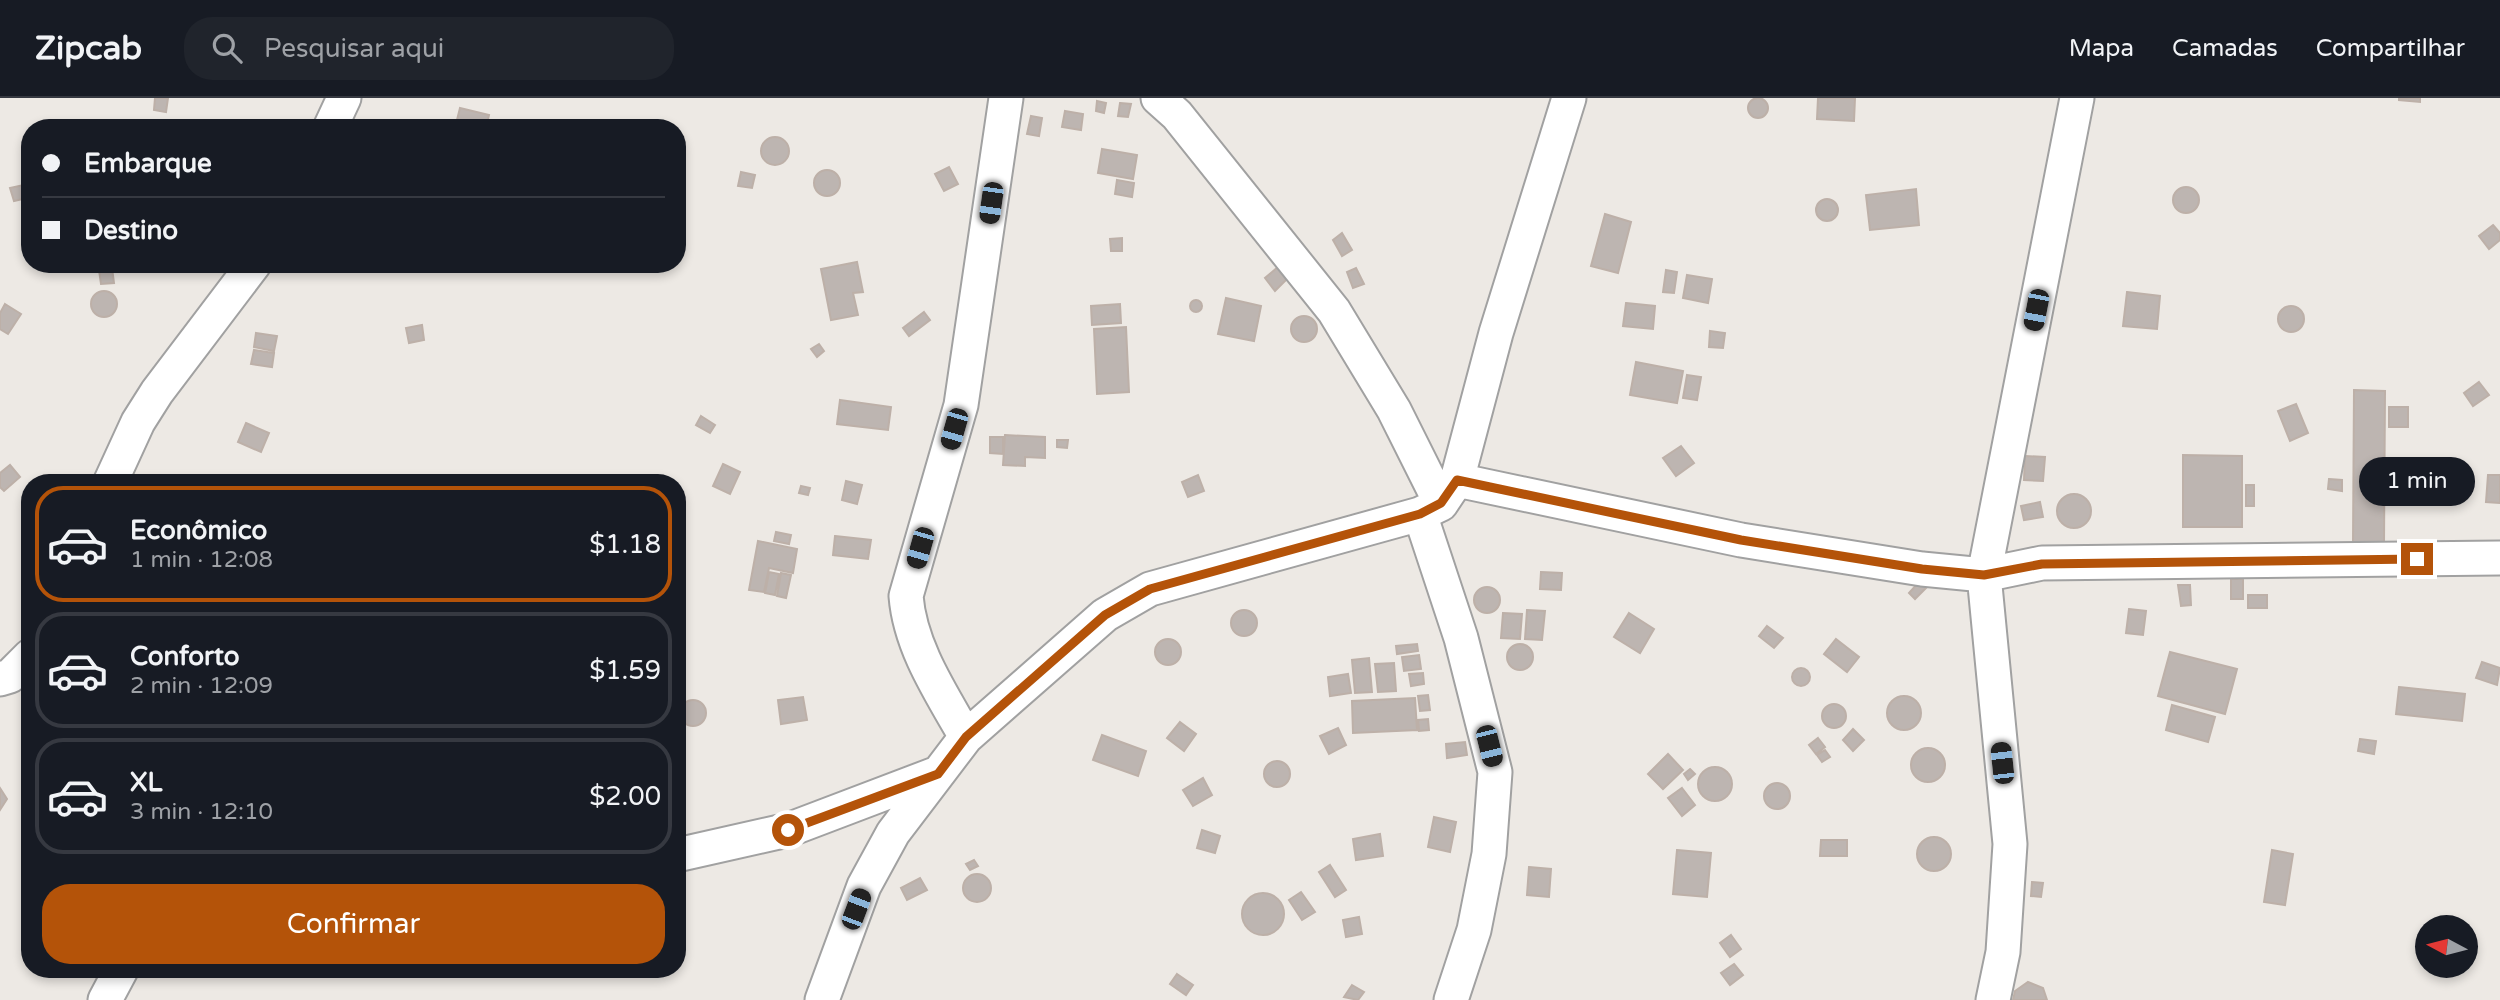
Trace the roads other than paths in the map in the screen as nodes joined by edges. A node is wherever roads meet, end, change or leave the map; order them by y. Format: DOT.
graph roads {
  1 [pos="344,98"];
  2 [pos="1006,98"];
  3 [pos="1158,98"];
  4 [pos="1569,98"];
  5 [pos="2077,98"];
  6 [pos="334,119"];
  7 [pos="247,273"];
  8 [pos="114,474"];
  9 [pos="1439,499"];
  10 [pos="2500,558"];
  11 [pos="1984,575"];
  12 [pos="21,665"];
  13 [pos="0,679"];
  14 [pos="966,737"];
  15 [pos="938,774"];
  16 [pos="686,853"];
  17 [pos="117,978"];
  18 [pos="105,1000"];
  19 [pos="822,1000"];
  20 [pos="1451,1000"];
  21 [pos="1993,1000"];
  1 -- 6 [label="street"];
  2 -- 14 [label="street"];
  3 -- 9 [label="street"];
  4 -- 9 [label="street"];
  5 -- 11 [label="street"];
  7 -- 8 [label="street"];
  9 -- 11 [label="street"];
  9 -- 14 [label="street"];
  9 -- 20 [label="street"];
  10 -- 11 [label="street"];
  11 -- 21 [label="street"];
  12 -- 13 [label="street"];
  14 -- 15 [label="street"];
  15 -- 16 [label="street"];
  15 -- 19 [label="street"];
  17 -- 18 [label="street"];
}
